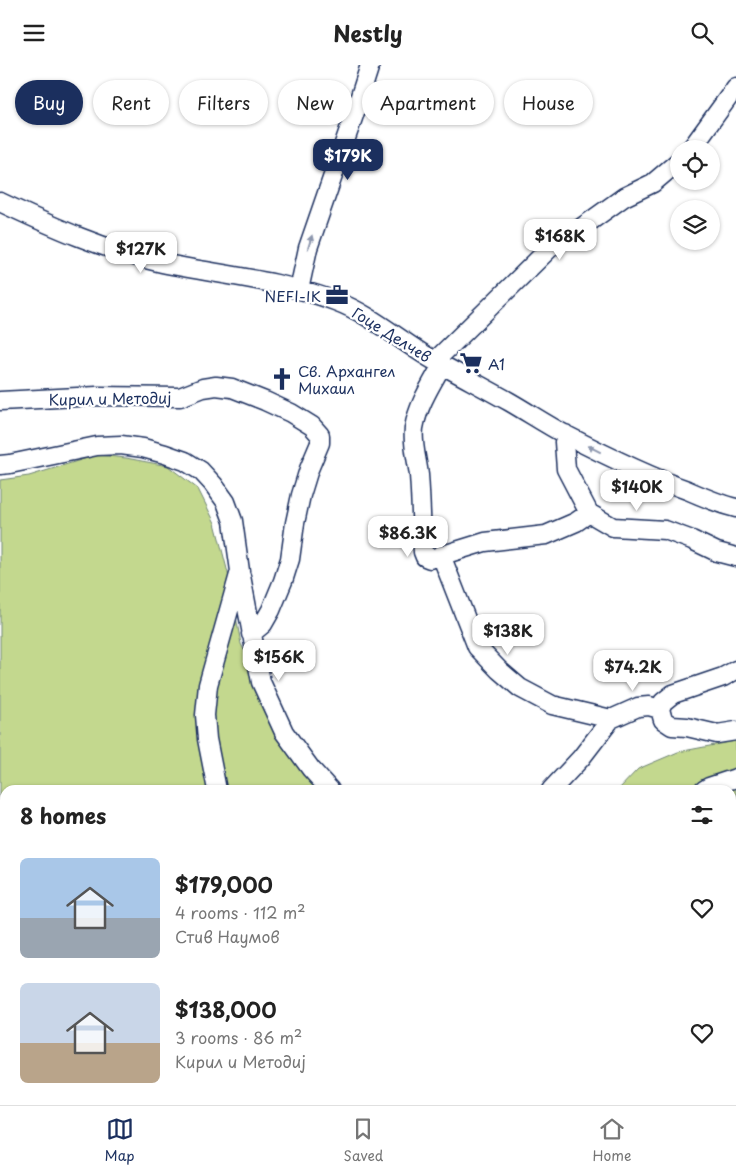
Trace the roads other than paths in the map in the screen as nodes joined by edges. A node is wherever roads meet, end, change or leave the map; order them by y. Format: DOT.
graph roads {
  1 [pos="370,65"];
  2 [pos="736,87"];
  3 [pos="697,140"];
  4 [pos="670,169"];
  5 [pos="0,202"];
  6 [pos="299,290"];
  7 [pos="439,363"];
  8 [pos="0,401"];
  9 [pos="565,434"];
  10 [pos="0,465"];
  11 [pos="736,508"];
  12 [pos="588,513"];
  13 [pos="442,555"];
  14 [pos="736,557"];
  15 [pos="240,571"];
  16 [pos="251,634"];
  17 [pos="736,670"];
  18 [pos="660,709"];
  19 [pos="611,719"];
  20 [pos="736,731"];
  21 [pos="736,778"];
  22 [pos="216,785"];
  23 [pos="325,785"];
  24 [pos="556,785"];
  25 [pos="715,785"];
  6 -- 1 [label="street, one-way"];
  2 -- 3 [label="street"];
  4 -- 7 [label="street"];
  5 -- 6 [label="street, Гоце Делчев"];
  6 -- 7 [label="street, Гоце Делчев"];
  7 -- 9 [label="street, Гоце Делчев"];
  7 -- 13 [label="street"];
  8 -- 16 [label="street, Кирил и Методиј"];
  11 -- 9 [label="street, Гоце Делчев, one-way"];
  9 -- 12 [label="street"];
  10 -- 15 [label="street"];
  12 -- 13 [label="street"];
  12 -- 14 [label="street"];
  13 -- 19 [label="street"];
  15 -- 16 [label="street"];
  15 -- 22 [label="street"];
  16 -- 23 [label="street"];
  17 -- 18 [label="street"];
  18 -- 19 [label="street"];
  18 -- 20 [label="street"];
  19 -- 24 [label="street"];
  21 -- 25 [label="street"];
}
